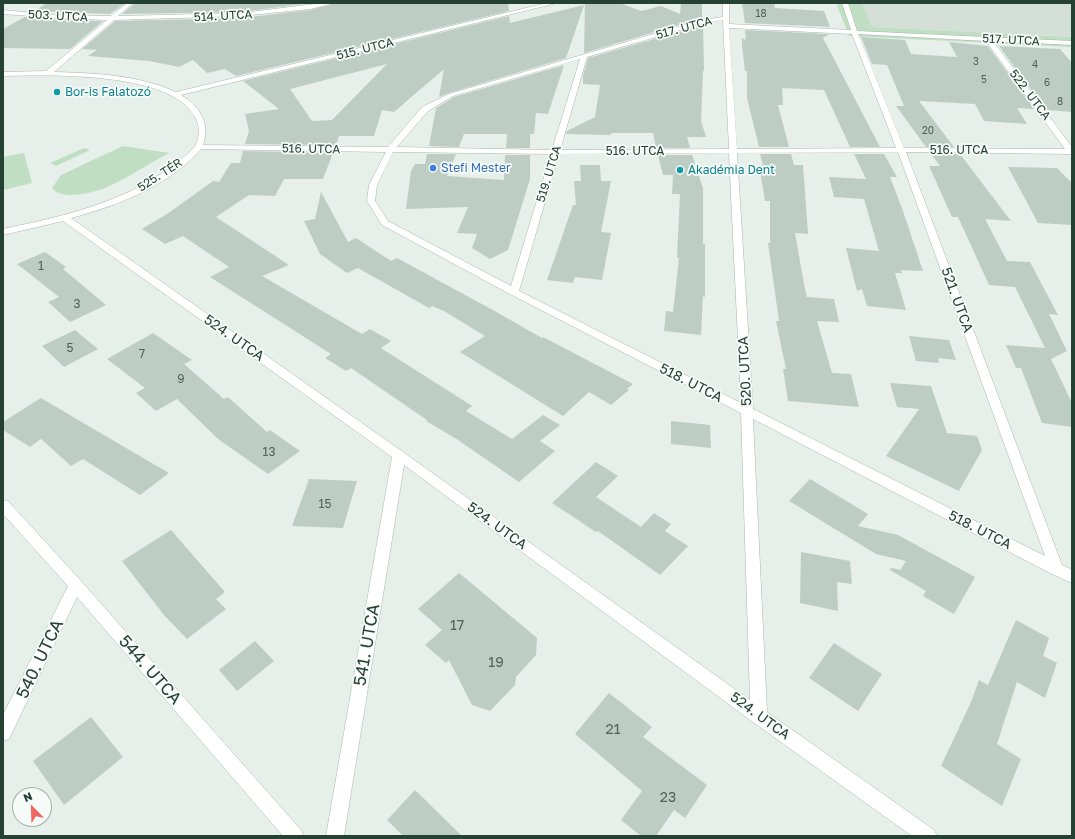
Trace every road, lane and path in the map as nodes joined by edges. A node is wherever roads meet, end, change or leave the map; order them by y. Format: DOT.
graph roads {
  1 [pos="130,3"];
  2 [pos="333,3"];
  3 [pos="520,3"];
  4 [pos="554,3"];
  5 [pos="726,3"];
  6 [pos="845,3"];
  7 [pos="260,9"];
  8 [pos="520,11"];
  9 [pos="3,12"];
  10 [pos="256,14"];
  11 [pos="112,18"];
  12 [pos="726,22"];
  13 [pos="855,32"];
  14 [pos="988,39"];
  15 [pos="1072,43"];
  16 [pos="584,56"];
  17 [pos="48,73"];
  18 [pos="3,74"];
  19 [pos="176,94"];
  20 [pos="198,147"];
  21 [pos="390,149"];
  22 [pos="733,150"];
  23 [pos="901,150"];
  24 [pos="1072,151"];
  25 [pos="556,152"];
  26 [pos="65,218"];
  27 [pos="3,232"];
  28 [pos="514,292"];
  29 [pos="747,412"];
  30 [pos="399,455"];
  31 [pos="3,505"];
  32 [pos="1057,570"];
  33 [pos="1072,578"];
  34 [pos="76,585"];
  35 [pos="759,716"];
  36 [pos="3,733"];
  37 [pos="295,836"];
  38 [pos="334,836"];
  39 [pos="928,836"];
  1 -- 11 [label="street"];
  2 -- 10 [label="street, 514. UTCA"];
  3 -- 8 [label="street"];
  4 -- 8 [label="street, 515. UTCA"];
  5 -- 12 [label="street, 520. UTCA"];
  6 -- 13 [label="street, 521. UTCA"];
  7 -- 10 [label="street"];
  8 -- 19 [label="street, 515. UTCA"];
  9 -- 11 [label="street, 503. UTCA"];
  10 -- 11 [label="street, 514. UTCA"];
  11 -- 17 [label="street"];
  12 -- 13 [label="street, 517. UTCA"];
  12 -- 16 [label="street, 517. UTCA"];
  12 -- 22 [label="street, 520. UTCA"];
  13 -- 14 [label="street, 517. UTCA"];
  13 -- 23 [label="street, 521. UTCA"];
  14 -- 15 [label="street, 517. UTCA"];
  14 -- 24 [label="street, 522. UTCA"];
  16 -- 21 [label="street, 517. UTCA"];
  16 -- 25 [label="street, 519. UTCA"];
  17 -- 18 [label="street, 525. TÉR"];
  17 -- 19 [label="street, 525. TÉR"];
  19 -- 20 [label="street, 525. TÉR"];
  20 -- 21 [label="street, 516. UTCA"];
  20 -- 26 [label="street, 525. TÉR"];
  21 -- 25 [label="street, 516. UTCA"];
  21 -- 28 [label="street, 518. UTCA"];
  22 -- 23 [label="street, 516. UTCA"];
  22 -- 25 [label="street, 516. UTCA"];
  22 -- 29 [label="street, 520. UTCA"];
  23 -- 24 [label="street, 516. UTCA"];
  23 -- 32 [label="street, 521. UTCA"];
  25 -- 28 [label="street, 519. UTCA"];
  26 -- 27 [label="street, 525. TÉR"];
  26 -- 30 [label="street, 524. UTCA"];
  28 -- 29 [label="street, 518. UTCA"];
  29 -- 32 [label="street, 518. UTCA"];
  29 -- 35 [label="street, 520. UTCA"];
  30 -- 35 [label="street, 524. UTCA"];
  30 -- 38 [label="street, 541. UTCA"];
  31 -- 34 [label="street, 544. UTCA"];
  32 -- 33 [label="street, 518. UTCA"];
  34 -- 36 [label="street, 540. UTCA"];
  34 -- 37 [label="street, 544. UTCA"];
  35 -- 39 [label="street, 524. UTCA"];
}
